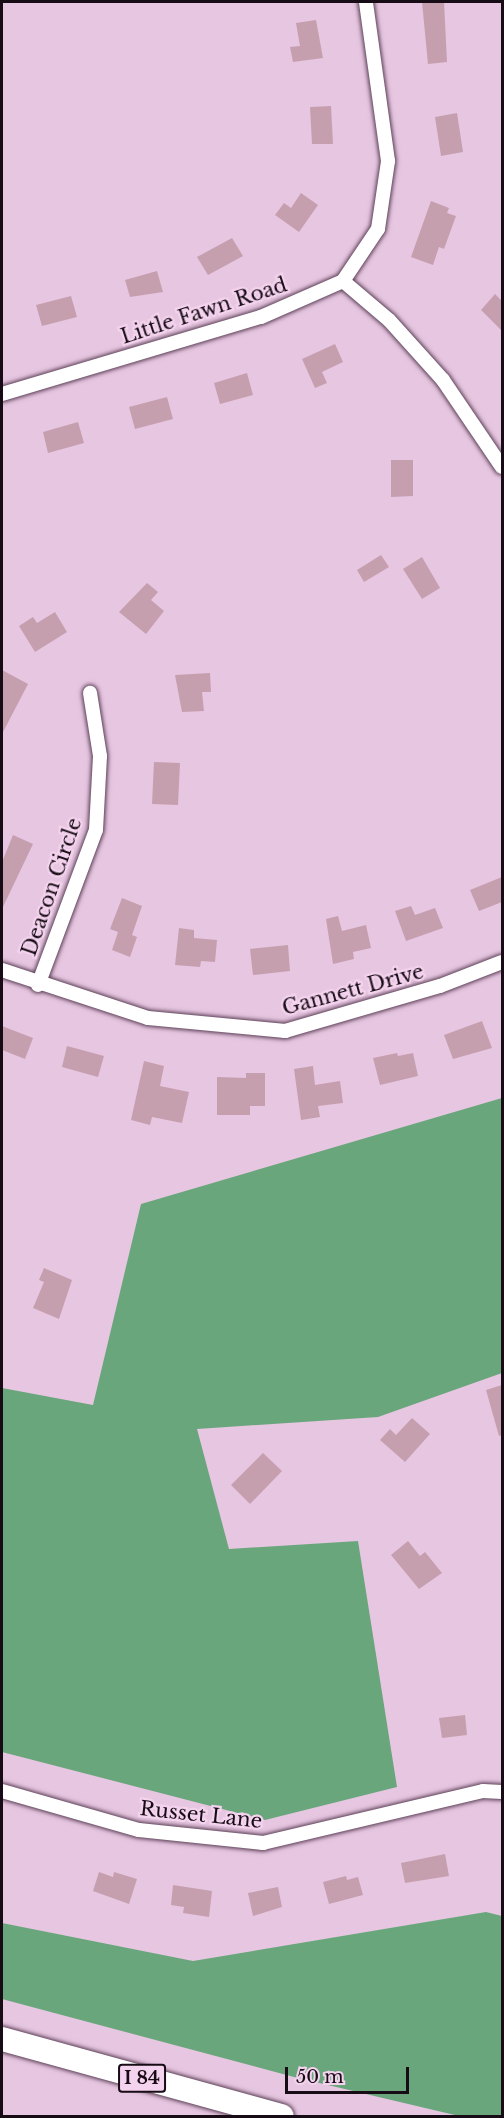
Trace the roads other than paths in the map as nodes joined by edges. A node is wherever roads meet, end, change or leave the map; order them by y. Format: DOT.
graph roads {
  1 [pos="366,2"];
  2 [pos="343,281"];
  3 [pos="2,394"];
  4 [pos="502,467"];
  5 [pos="90,693"];
  6 [pos="502,962"];
  7 [pos="2,970"];
  8 [pos="38,985"];
  9 [pos="2,1791"];
  10 [pos="502,1792"];
  11 [pos="2,2039"];
  12 [pos="282,2116"];
  1 -- 2 [label="street"];
  2 -- 3 [label="street, Little Fawn Road"];
  2 -- 4 [label="street"];
  5 -- 8 [label="street, Deacon Circle"];
  6 -- 8 [label="street, Gannett Drive"];
  7 -- 8 [label="street, Gannett Drive"];
  9 -- 10 [label="street, Russet Lane"];
  11 -- 12 [label="highway, I 84"];
}
